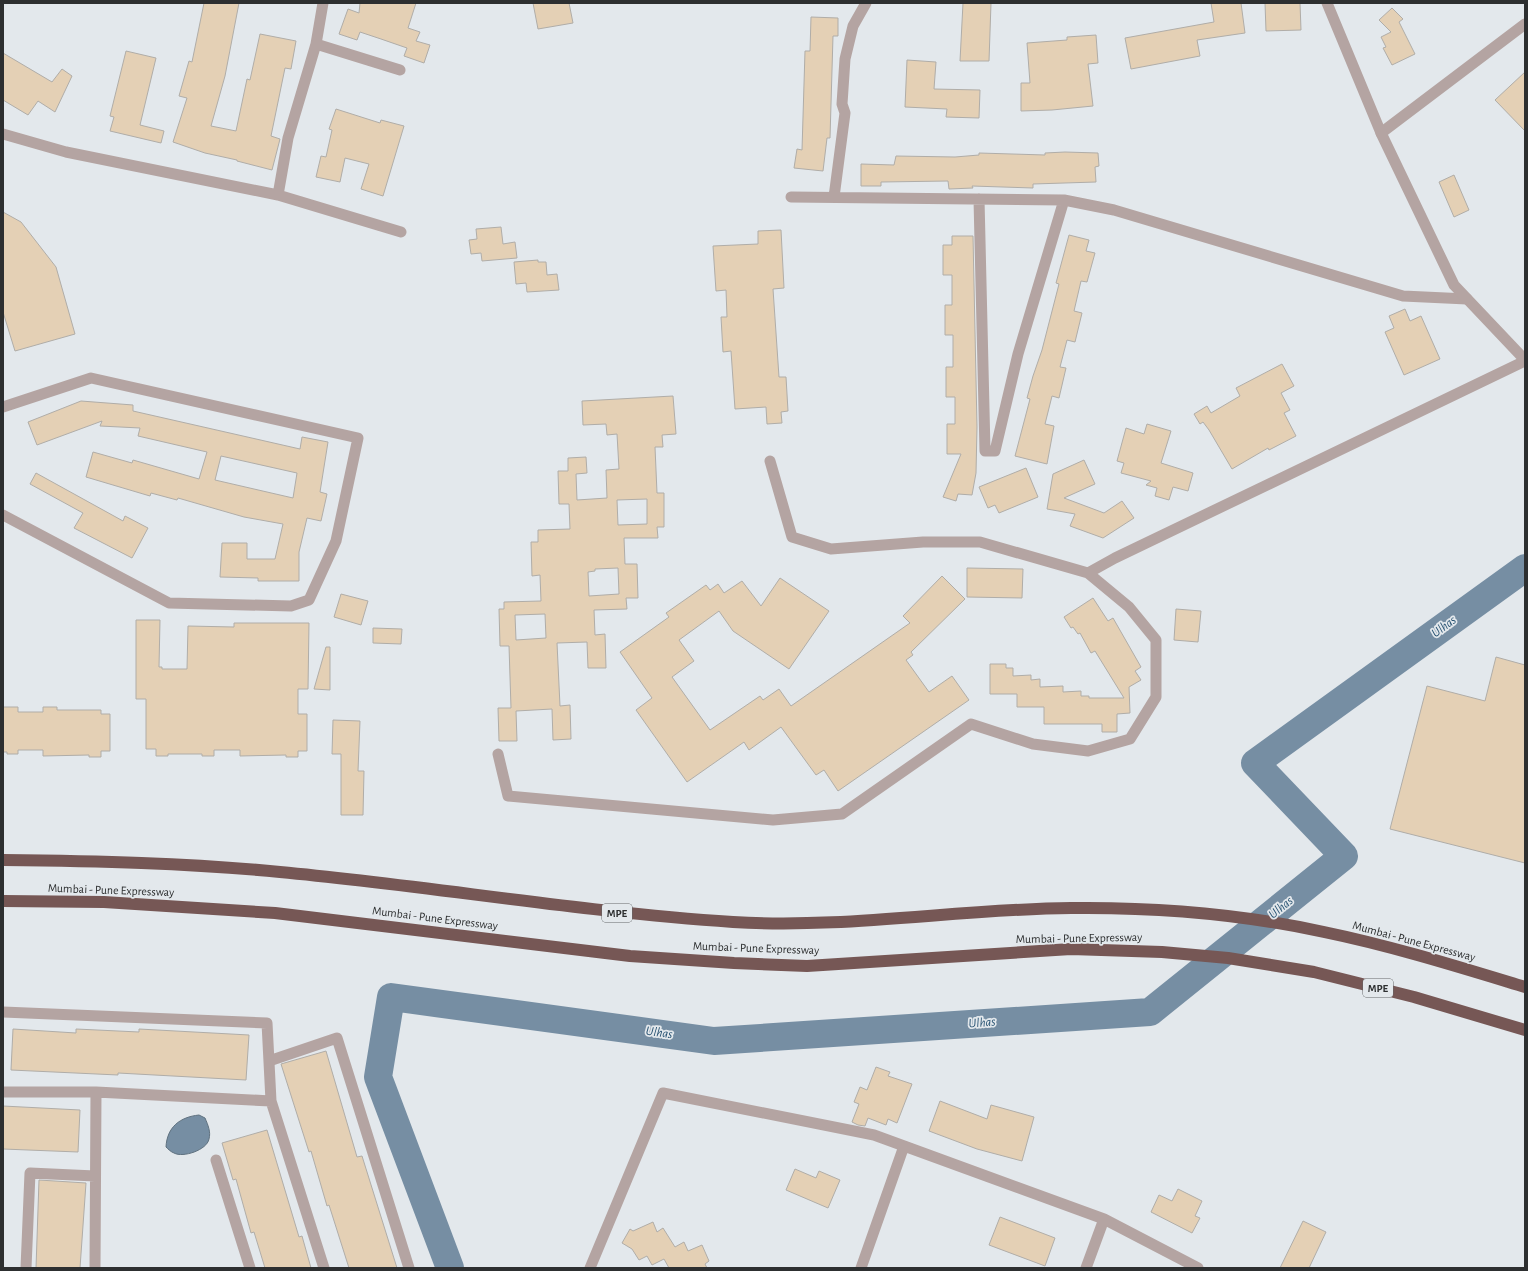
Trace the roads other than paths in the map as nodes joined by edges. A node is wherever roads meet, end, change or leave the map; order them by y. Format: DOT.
graph roads {
  1 [pos="323,3"];
  2 [pos="866,3"];
  3 [pos="1327,3"];
  4 [pos="1525,24"];
  5 [pos="316,44"];
  6 [pos="400,70"];
  7 [pos="1381,133"];
  8 [pos="3,134"];
  9 [pos="278,195"];
  10 [pos="792,197"];
  11 [pos="834,197"];
  12 [pos="979,199"];
  13 [pos="1064,200"];
  14 [pos="401,232"];
  15 [pos="1467,299"];
  16 [pos="1525,361"];
  17 [pos="3,407"];
  18 [pos="770,461"];
  19 [pos="3,515"];
  20 [pos="1088,573"];
  21 [pos="498,754"];
  22 [pos="3,860"];
  23 [pos="3,901"];
  24 [pos="1525,987"];
  25 [pos="3,1012"];
  26 [pos="1525,1030"];
  27 [pos="269,1061"];
  28 [pos="3,1092"];
  29 [pos="96,1092"];
  30 [pos="271,1101"];
  31 [pos="904,1146"];
  32 [pos="216,1160"];
  33 [pos="95,1176"];
  34 [pos="1104,1219"];
  35 [pos="26,1268"];
  36 [pos="94,1268"];
  37 [pos="250,1268"];
  38 [pos="324,1268"];
  39 [pos="410,1268"];
  40 [pos="590,1268"];
  41 [pos="861,1268"];
  42 [pos="1086,1268"];
  43 [pos="1198,1268"];
  1 -- 5 [label="street"];
  2 -- 11 [label="street"];
  3 -- 7 [label="street"];
  4 -- 7 [label="street"];
  5 -- 6 [label="street"];
  5 -- 9 [label="street"];
  7 -- 15 [label="street"];
  8 -- 9 [label="street"];
  9 -- 14 [label="street"];
  10 -- 11 [label="street"];
  11 -- 12 [label="street"];
  12 -- 13 [label="street"];
  12 -- 13 [label="street"];
  13 -- 15 [label="street"];
  15 -- 16 [label="street"];
  16 -- 20 [label="street"];
  17 -- 19 [label="street"];
  18 -- 20 [label="street"];
  20 -- 21 [label="street"];
  22 -- 24 [label="highway, Mumbai - Pune Expressway / MPE"];
  23 -- 26 [label="highway, Mumbai - Pune Expressway / MPE"];
  25 -- 27 [label="street"];
  27 -- 30 [label="street"];
  27 -- 39 [label="street"];
  28 -- 29 [label="street"];
  29 -- 30 [label="street"];
  29 -- 33 [label="street"];
  30 -- 38 [label="street"];
  31 -- 34 [label="street"];
  31 -- 40 [label="street"];
  31 -- 41 [label="street"];
  32 -- 37 [label="street"];
  33 -- 35 [label="street"];
  33 -- 36 [label="street"];
  34 -- 42 [label="street"];
  34 -- 43 [label="street"];
}
